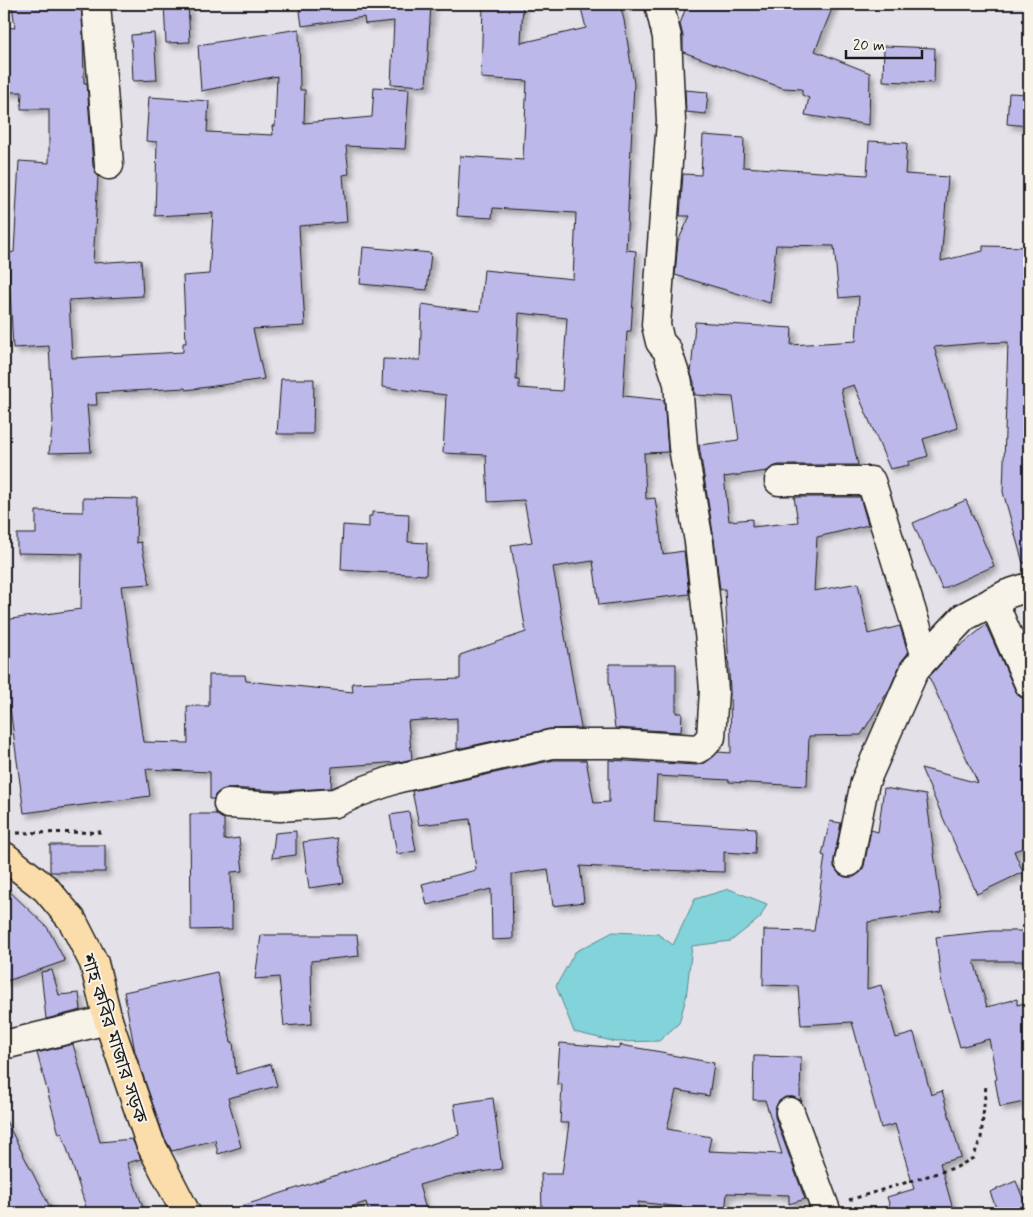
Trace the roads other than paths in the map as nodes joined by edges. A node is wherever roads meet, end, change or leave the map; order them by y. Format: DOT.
graph roads {
  1 [pos="96,4"];
  2 [pos="659,4"];
  3 [pos="109,164"];
  4 [pos="780,481"];
  5 [pos="1029,586"];
  6 [pos="993,601"];
  7 [pos="926,657"];
  8 [pos="1029,684"];
  9 [pos="228,804"];
  10 [pos="9,844"];
  11 [pos="849,862"];
  12 [pos="108,1020"];
  13 [pos="4,1046"];
  14 [pos="790,1112"];
  15 [pos="825,1210"];
  16 [pos="186,1213"];
  1 -- 3 [label="street"];
  2 -- 9 [label="street"];
  4 -- 7 [label="street"];
  5 -- 6 [label="street"];
  6 -- 7 [label="street"];
  6 -- 8 [label="street"];
  7 -- 11 [label="street"];
  10 -- 12 [label="main road, শাহ কবির মাজার সড়ক"];
  12 -- 13 [label="street"];
  12 -- 16 [label="main road, শাহ কবির মাজার সড়ক"];
  14 -- 15 [label="street"];
}
